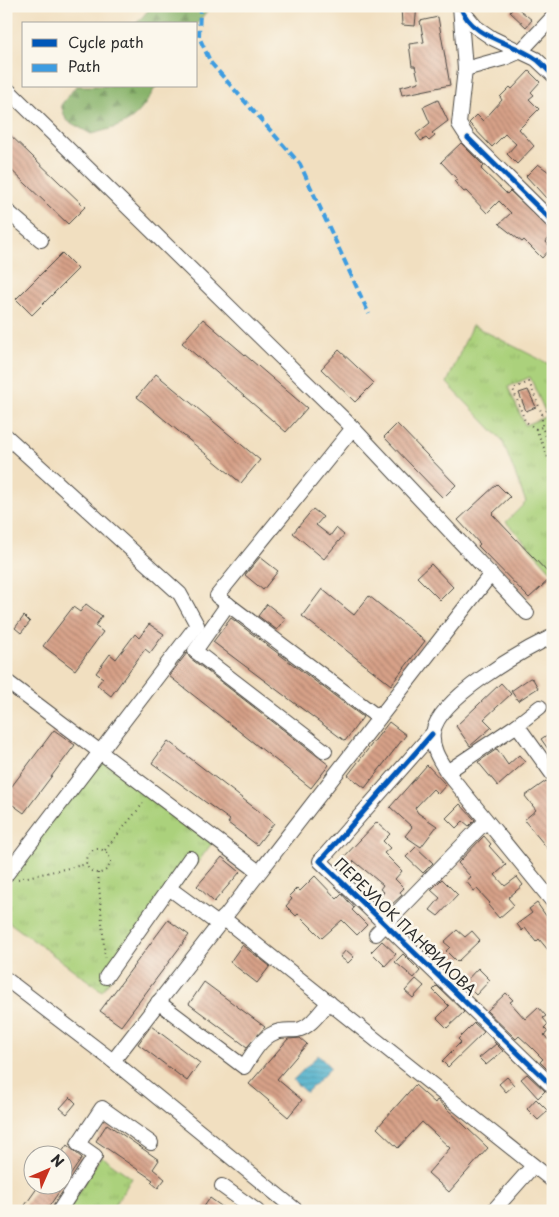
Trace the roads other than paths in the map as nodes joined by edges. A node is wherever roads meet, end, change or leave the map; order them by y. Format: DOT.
graph roads {
  1 [pos="460,8"];
  2 [pos="553,17"];
  3 [pos="521,51"];
  4 [pos="466,69"];
  5 [pos="553,75"];
  6 [pos="6,88"];
  7 [pos="6,210"];
  8 [pos="553,222"];
  9 [pos="41,240"];
  10 [pos="353,428"];
  11 [pos="6,436"];
  12 [pos="491,574"];
  13 [pos="228,604"];
  14 [pos="527,613"];
  15 [pos="553,636"];
  16 [pos="6,681"];
  17 [pos="540,706"];
  18 [pos="379,718"];
  19 [pos="517,725"];
  20 [pos="432,734"];
  21 [pos="325,751"];
  22 [pos="100,752"];
  23 [pos="447,772"];
  24 [pos="553,775"];
  25 [pos="486,821"];
  26 [pos="190,858"];
  27 [pos="259,872"];
  28 [pos="11,877"];
  29 [pos="169,888"];
  30 [pos="553,902"];
  31 [pos="220,921"];
  32 [pos="386,924"];
  33 [pos="376,934"];
  34 [pos="108,974"];
  35 [pos="6,979"];
  36 [pos="158,1002"];
  37 [pos="328,1002"];
  38 [pos="112,1061"];
  39 [pos="553,1087"];
  40 [pos="151,1143"];
  41 [pos="533,1166"];
  42 [pos="553,1181"];
  43 [pos="222,1186"];
  44 [pos="59,1211"];
  45 [pos="257,1211"];
  46 [pos="297,1211"];
  47 [pos="493,1211"];
  1 -- 3 [label="street"];
  1 -- 4 [label="street"];
  2 -- 3 [label="street"];
  3 -- 4 [label="street"];
  3 -- 5 [label="street"];
  4 -- 8 [label="street"];
  6 -- 10 [label="street"];
  7 -- 9 [label="street"];
  10 -- 12 [label="street"];
  10 -- 13 [label="street"];
  11 -- 22 [label="street"];
  12 -- 14 [label="street"];
  12 -- 18 [label="street"];
  13 -- 18 [label="street"];
  13 -- 21 [label="street"];
  15 -- 20 [label="street"];
  16 -- 22 [label="street"];
  17 -- 19 [label="street"];
  18 -- 27 [label="street"];
  19 -- 23 [label="street"];
  19 -- 24 [label="street"];
  20 -- 23 [label="street"];
  20 -- 32 [label="street, ПЕРЕУЛОК ПАНФИЛОВА"];
  22 -- 27 [label="street"];
  22 -- 28 [label="street"];
  23 -- 25 [label="street"];
  25 -- 30 [label="street"];
  25 -- 32 [label="street"];
  26 -- 29 [label="street"];
  27 -- 31 [label="street"];
  29 -- 31 [label="street"];
  29 -- 34 [label="street"];
  31 -- 36 [label="street"];
  31 -- 37 [label="street"];
  32 -- 33 [label="street"];
  32 -- 39 [label="street, ПЕРЕУЛОК ПАНФИЛОВА"];
  35 -- 38 [label="street"];
  36 -- 37 [label="street"];
  36 -- 38 [label="street"];
  37 -- 41 [label="street"];
  38 -- 46 [label="street"];
  40 -- 44 [label="street"];
  41 -- 42 [label="street"];
  41 -- 47 [label="street"];
  43 -- 45 [label="street"];
}
